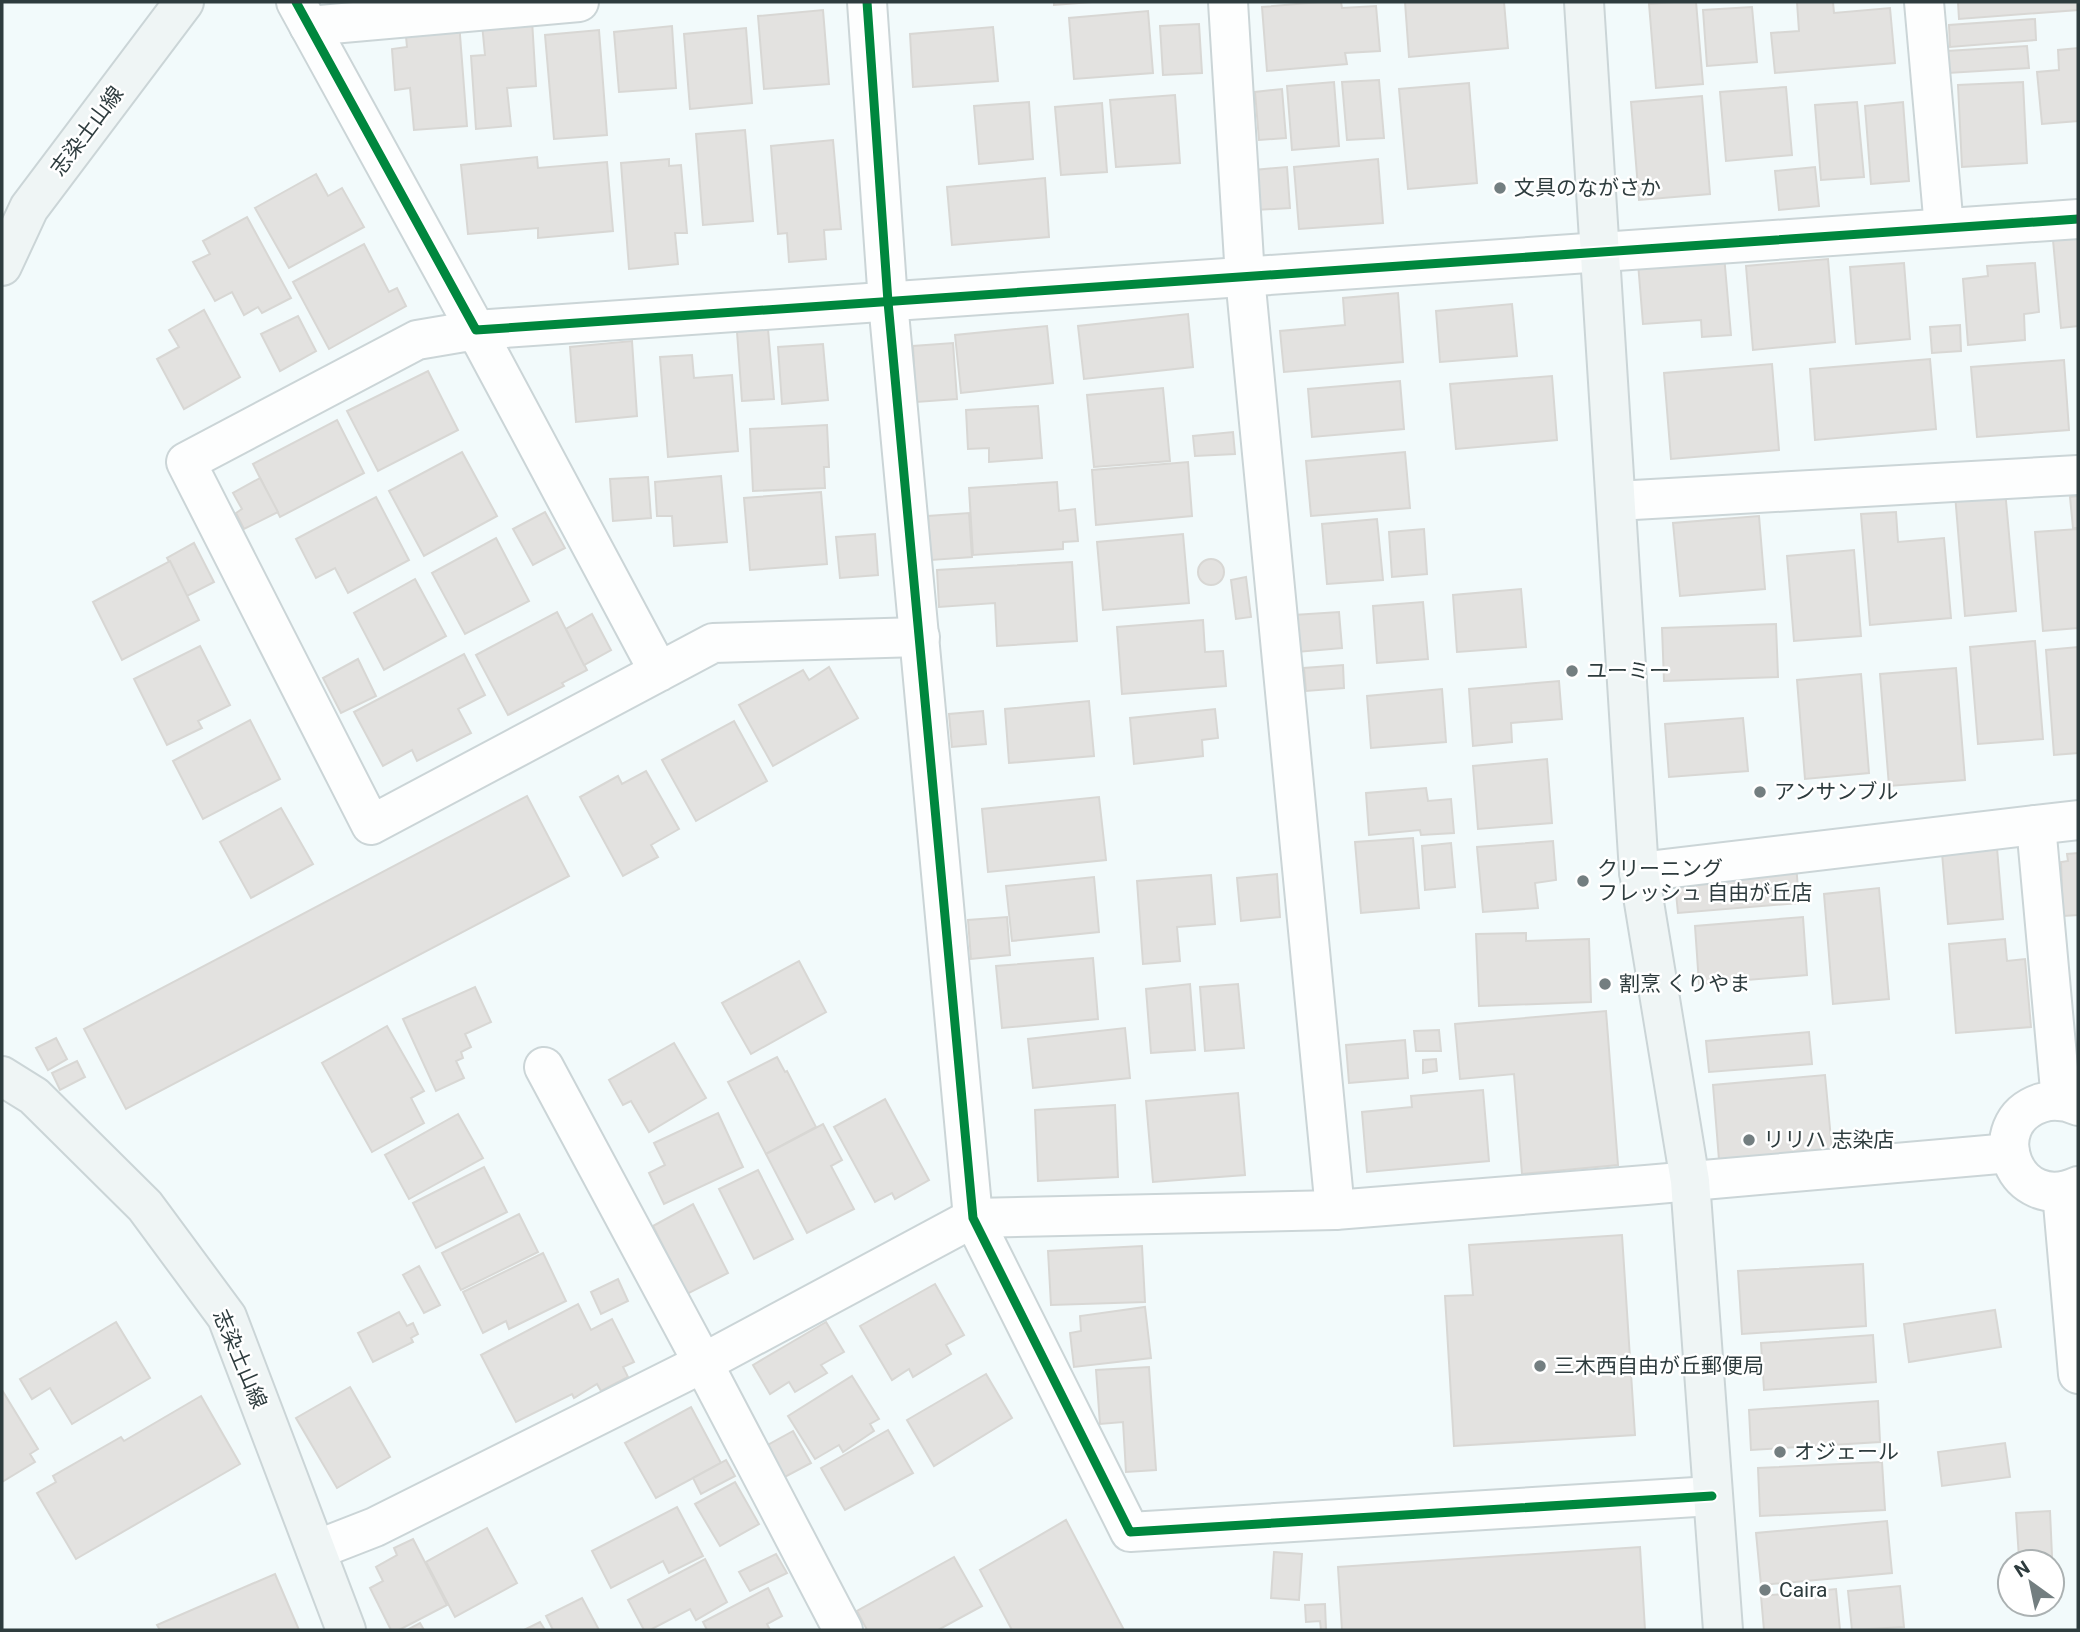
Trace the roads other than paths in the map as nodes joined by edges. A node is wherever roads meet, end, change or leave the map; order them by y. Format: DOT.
graph roads {
  1 [pos="184,2"];
  2 [pos="579,2"];
  3 [pos="867,2"];
  4 [pos="1228,2"];
  5 [pos="1584,2"];
  6 [pos="1924,2"];
  7 [pos="302,14"];
  8 [pos="2078,219"];
  9 [pos="1944,228"];
  10 [pos="1600,253"];
  11 [pos="2,266"];
  12 [pos="1245,277"];
  13 [pos="888,302"];
  14 [pos="476,330"];
  15 [pos="2078,475"];
  16 [pos="1616,501"];
  17 [pos="920,637"];
  18 [pos="659,672"];
  19 [pos="2078,820"];
  20 [pos="2036,825"];
  21 [pos="1639,872"];
  22 [pos="544,1067"];
  23 [pos="2,1076"];
  24 [pos="2070,1104"];
  25 [pos="2010,1153"];
  26 [pos="1690,1181"];
  27 [pos="2070,1189"];
  28 [pos="1335,1210"];
  29 [pos="973,1218"];
  30 [pos="704,1363"];
  31 [pos="2078,1374"];
  32 [pos="1712,1496"];
  33 [pos="316,1550"];
  34 [pos="345,1630"];
  35 [pos="843,1630"];
  36 [pos="1723,1630"];
  1 -- 11 [label="street, 志染土山線"];
  2 -- 7 [label="street"];
  3 -- 13 [label="street"];
  4 -- 12 [label="street"];
  5 -- 10 [label="street"];
  6 -- 9 [label="street"];
  7 -- 14 [label="street"];
  8 -- 9 [label="street"];
  9 -- 10 [label="street"];
  10 -- 12 [label="street"];
  10 -- 16 [label="street"];
  12 -- 13 [label="street"];
  12 -- 28 [label="street"];
  13 -- 14 [label="street"];
  13 -- 17 [label="street"];
  14 -- 18 [label="street"];
  14 -- 18 [label="street"];
  15 -- 16 [label="street"];
  16 -- 21 [label="street"];
  17 -- 18 [label="street"];
  17 -- 29 [label="street"];
  19 -- 20 [label="street"];
  20 -- 21 [label="street"];
  20 -- 24 [label="street"];
  21 -- 26 [label="street"];
  22 -- 30 [label="street"];
  23 -- 33 [label="street, 志染土山線"];
  24 -- 25 [label="street"];
  25 -- 26 [label="street"];
  25 -- 27 [label="street"];
  26 -- 28 [label="street"];
  26 -- 32 [label="street"];
  27 -- 31 [label="street"];
  28 -- 29 [label="street"];
  29 -- 30 [label="street"];
  29 -- 32 [label="street"];
  30 -- 33 [label="street"];
  30 -- 35 [label="street"];
  32 -- 36 [label="street"];
  33 -- 34 [label="street, 志染土山線"];
}
